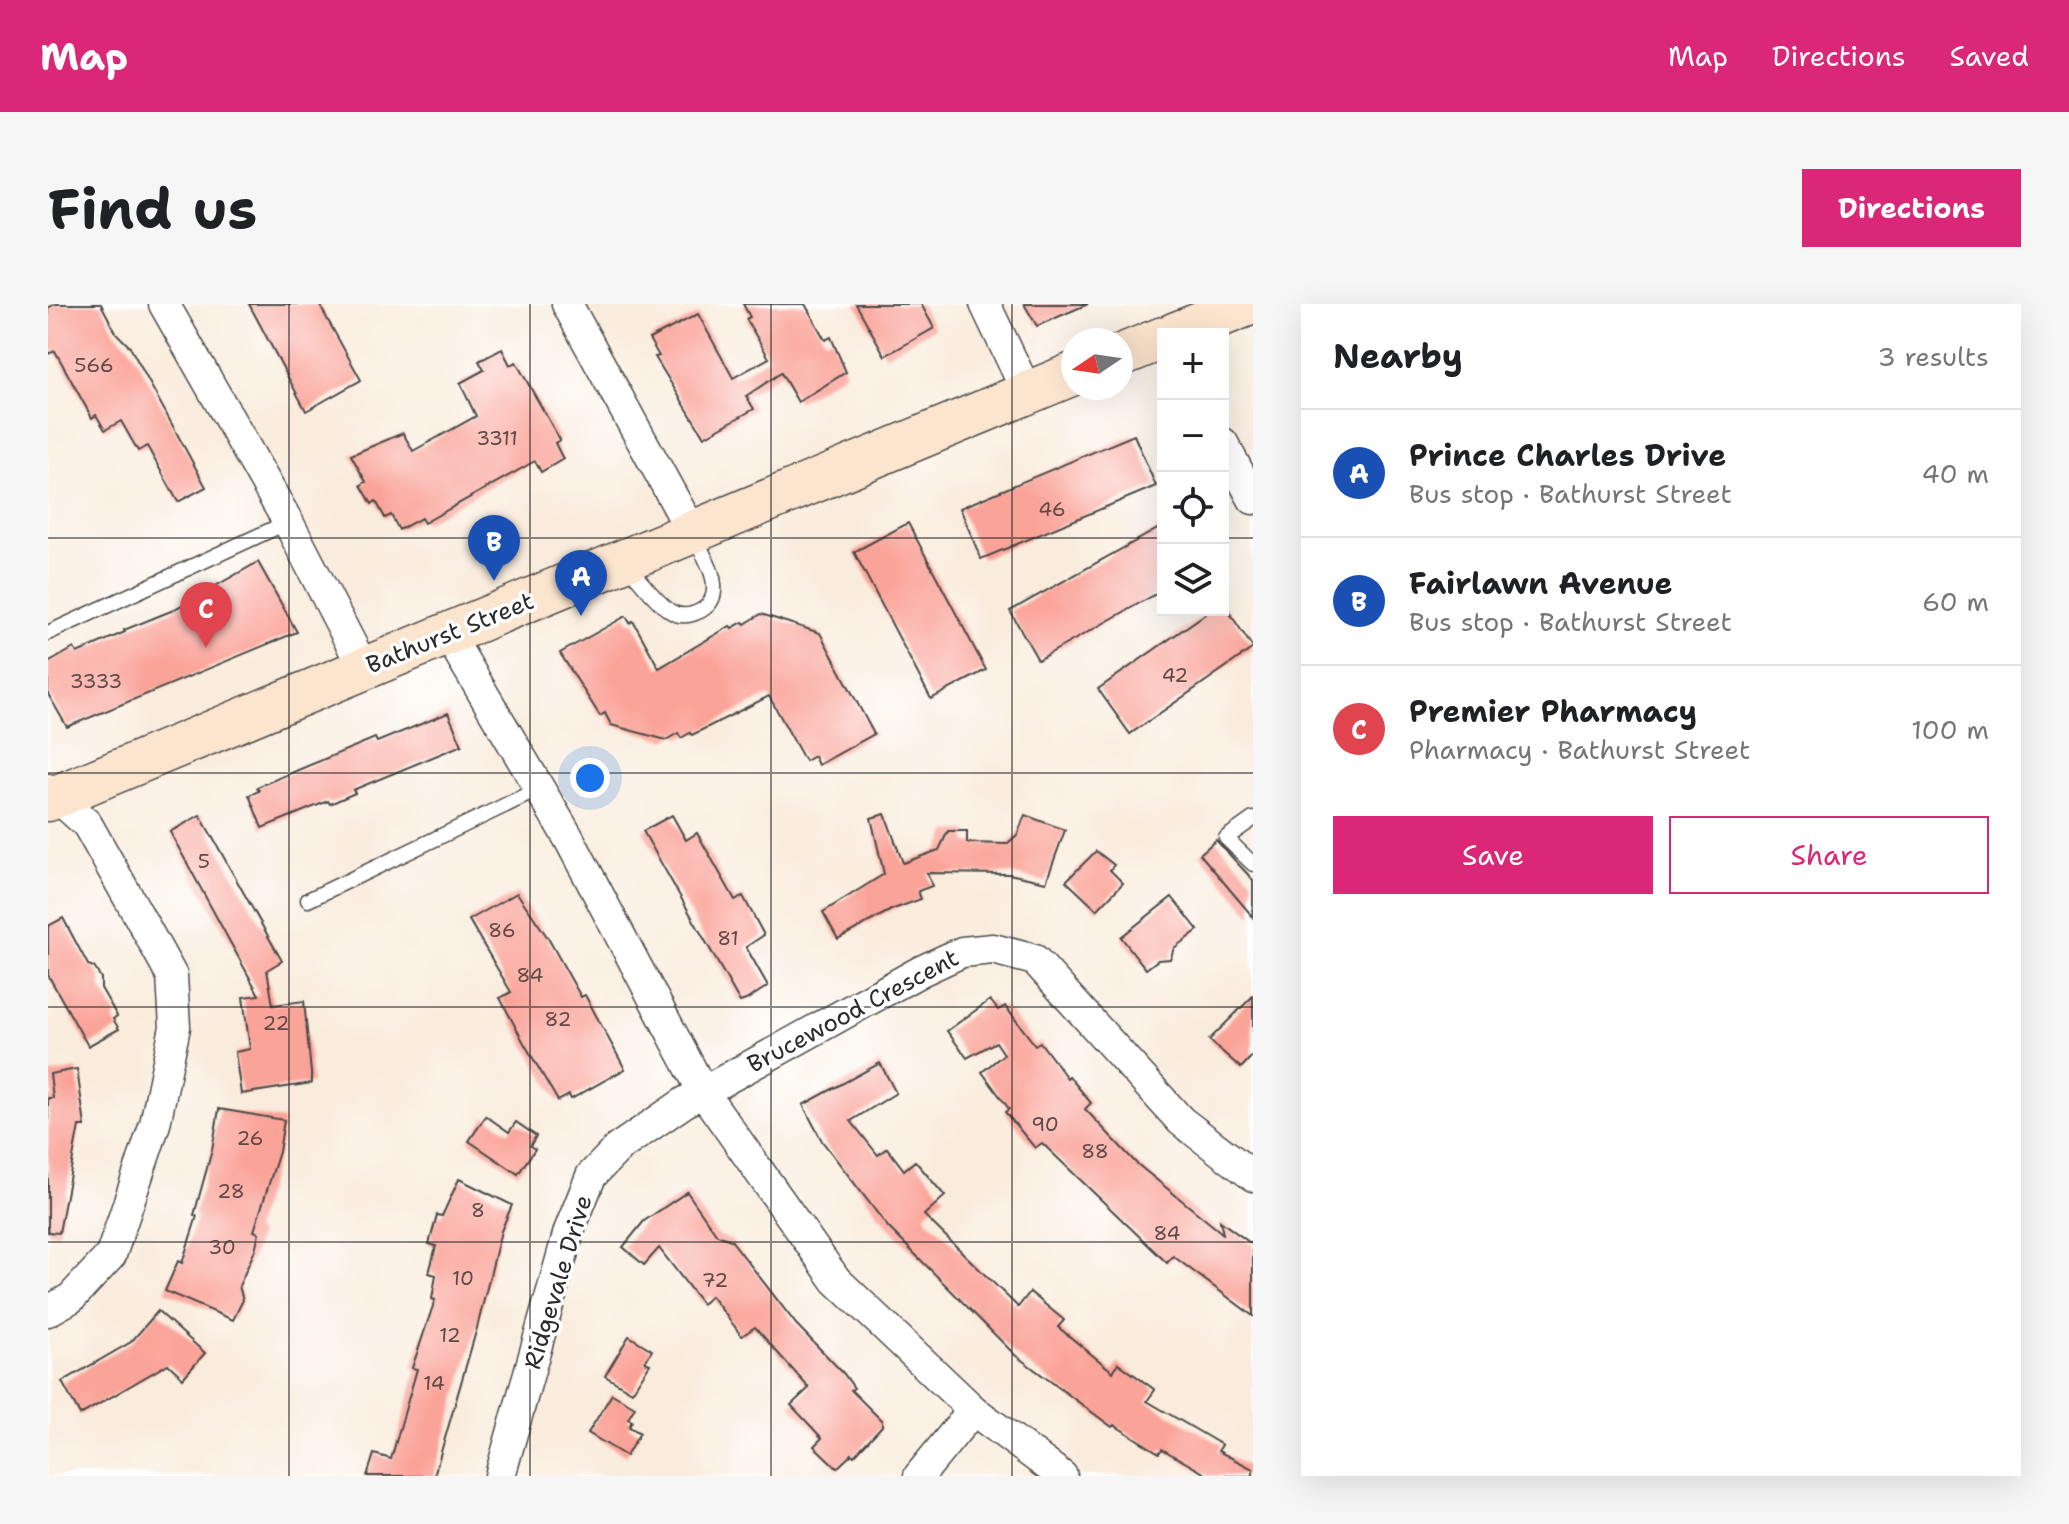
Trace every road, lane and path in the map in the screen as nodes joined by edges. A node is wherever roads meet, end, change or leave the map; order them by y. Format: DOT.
graph roads {
  1 [pos="164,304"];
  2 [pos="567,304"];
  3 [pos="985,304"];
  4 [pos="1250,304"];
  5 [pos="1189,328"];
  6 [pos="1157,340"];
  7 [pos="1133,350"];
  8 [pos="1061,379"];
  9 [pos="1027,392"];
  10 [pos="1229,454"];
  11 [pos="1253,499"];
  12 [pos="288,522"];
  13 [pos="693,534"];
  14 [pos="623,562"];
  15 [pos="48,633"];
  16 [pos="448,634"];
  17 [pos="364,669"];
  18 [pos="539,789"];
  19 [pos="51,795"];
  20 [pos="1253,819"];
  21 [pos="1253,864"];
  22 [pos="308,900"];
  23 [pos="703,1092"];
  24 [pos="1253,1176"];
  25 [pos="48,1311"];
  26 [pos="973,1410"];
  27 [pos="500,1476"];
  28 [pos="919,1476"];
  29 [pos="1062,1476"];
  1 -- 12 [label="street"];
  2 -- 13 [label="street"];
  3 -- 9 [label="street"];
  4 -- 5 [label="main road"];
  6 -- 7 [label="main road"];
  8 -- 9 [label="main road, Bathurst Street"];
  9 -- 13 [label="main road, Bathurst Street"];
  10 -- 11 [label="street"];
  12 -- 15 [label="lane"];
  12 -- 17 [label="street"];
  13 -- 14 [label="main road, Bathurst Street"];
  13 -- 14 [label="lane"];
  14 -- 16 [label="main road, Bathurst Street"];
  16 -- 17 [label="main road, Bathurst Street"];
  16 -- 18 [label="street"];
  17 -- 19 [label="main road, Bathurst Street"];
  18 -- 22 [label="lane"];
  18 -- 23 [label="street"];
  19 -- 25 [label="street"];
  20 -- 21 [label="lane"];
  23 -- 24 [label="street, Brucewood Crescent"];
  23 -- 26 [label="street"];
  23 -- 27 [label="street, Ridgevale Drive"];
  26 -- 28 [label="street"];
  26 -- 29 [label="street"];
}
